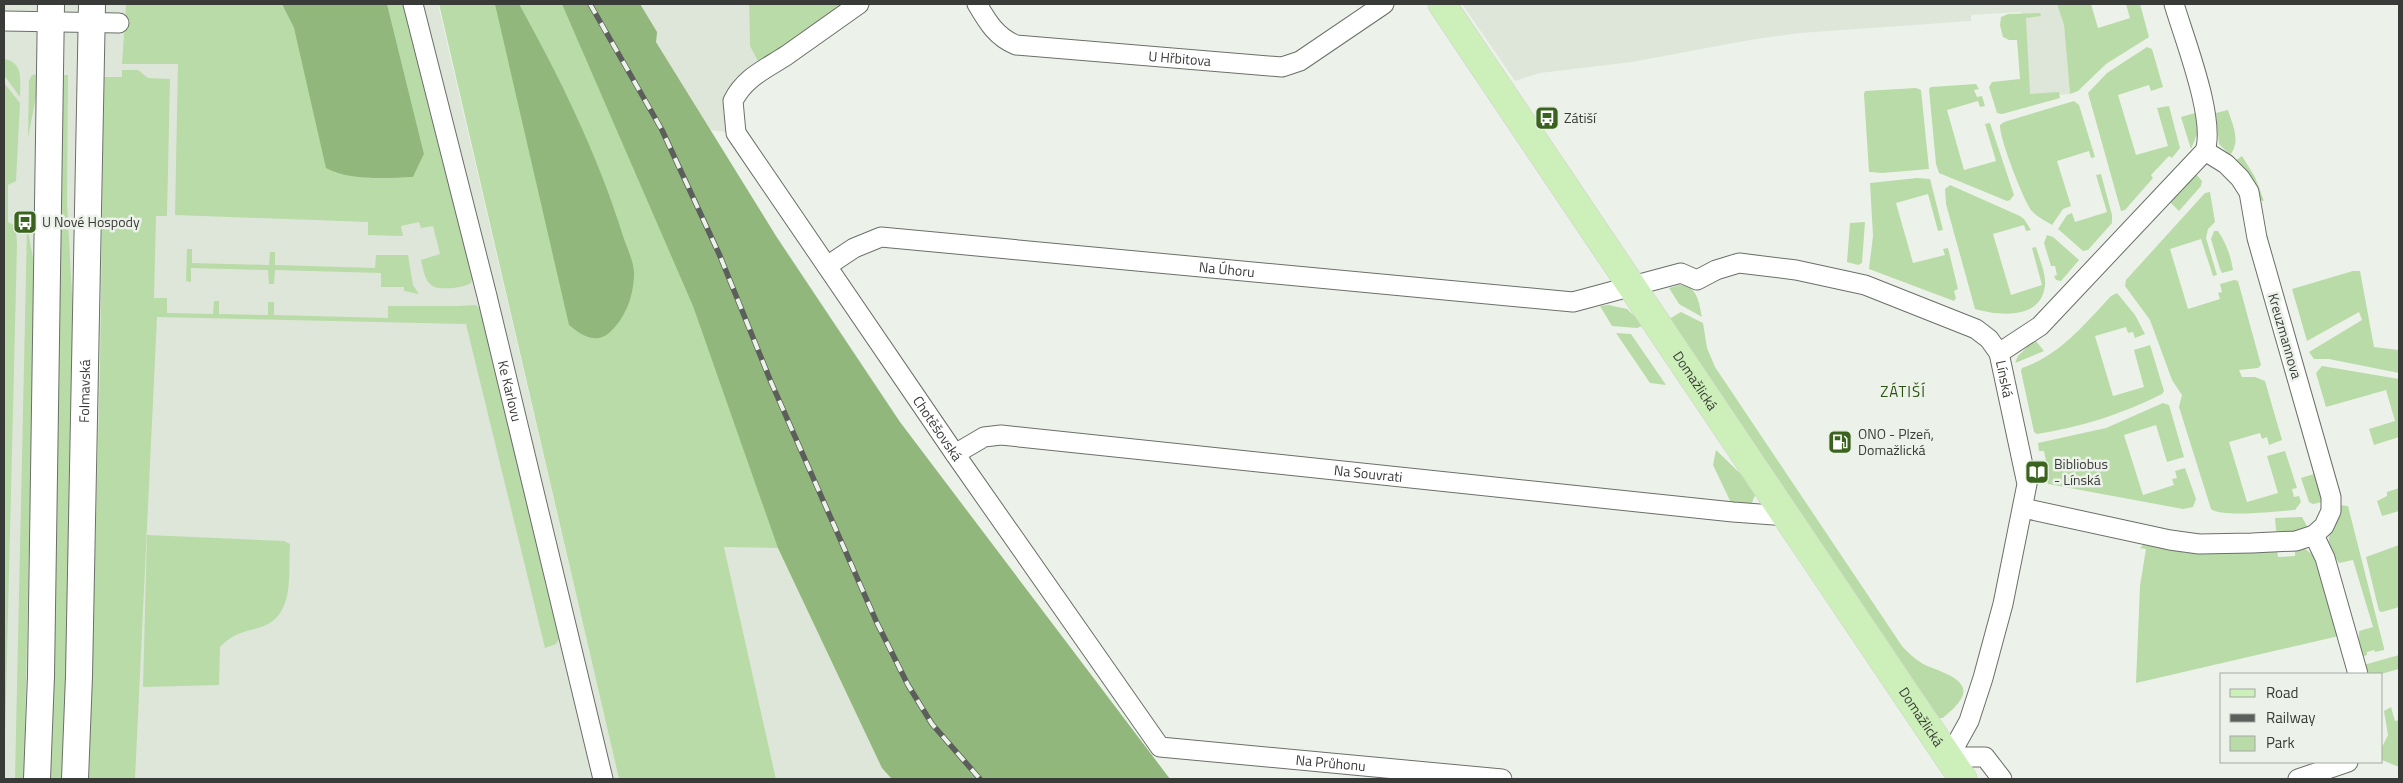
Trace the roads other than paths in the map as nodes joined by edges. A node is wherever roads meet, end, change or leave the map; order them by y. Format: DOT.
graph roads {
  1 [pos="414,4"];
  2 [pos="860,4"];
  3 [pos="976,4"];
  4 [pos="1384,4"];
  5 [pos="1442,4"];
  6 [pos="2174,4"];
  7 [pos="51,13"];
  8 [pos="92,13"];
  9 [pos="4,22"];
  10 [pos="119,23"];
  11 [pos="2205,151"];
  12 [pos="827,266"];
  13 [pos="1632,287"];
  14 [pos="1999,353"];
  15 [pos="955,454"];
  16 [pos="2024,508"];
  17 [pos="1786,516"];
  18 [pos="2314,535"];
  19 [pos="2358,673"];
  20 [pos="1160,747"];
  21 [pos="2345,763"];
  22 [pos="1956,768"];
  23 [pos="36,779"];
  24 [pos="75,779"];
  25 [pos="603,779"];
  26 [pos="1502,779"];
  27 [pos="2002,779"];
  28 [pos="2298,779"];
  1 -- 25 [label="street, Ke Karlovu"];
  2 -- 12 [label="street, Chotěšovská"];
  3 -- 4 [label="street, U Hřbitova"];
  5 -- 13 [label="main road, Domažlická"];
  6 -- 11 [label="street"];
  7 -- 8 [label="street"];
  7 -- 9 [label="street"];
  7 -- 23 [label="main road"];
  8 -- 10 [label="street"];
  8 -- 24 [label="main road, Folmavská"];
  11 -- 14 [label="street"];
  11 -- 18 [label="street, Kreuzmannova"];
  12 -- 13 [label="street, Na Úhoru"];
  12 -- 15 [label="street, Chotěšovská"];
  13 -- 14 [label="street, Línská"];
  13 -- 17 [label="main road, Domažlická"];
  14 -- 16 [label="street, Línská"];
  15 -- 17 [label="street, Na Souvrati"];
  15 -- 20 [label="street, Chotěšovská"];
  16 -- 18 [label="street"];
  16 -- 22 [label="street, Línská"];
  17 -- 22 [label="main road, Domažlická"];
  18 -- 19 [label="street"];
  20 -- 26 [label="street, Na Průhonu"];
  21 -- 28 [label="street"];
  22 -- 27 [label="street, Domažlická"];
}
